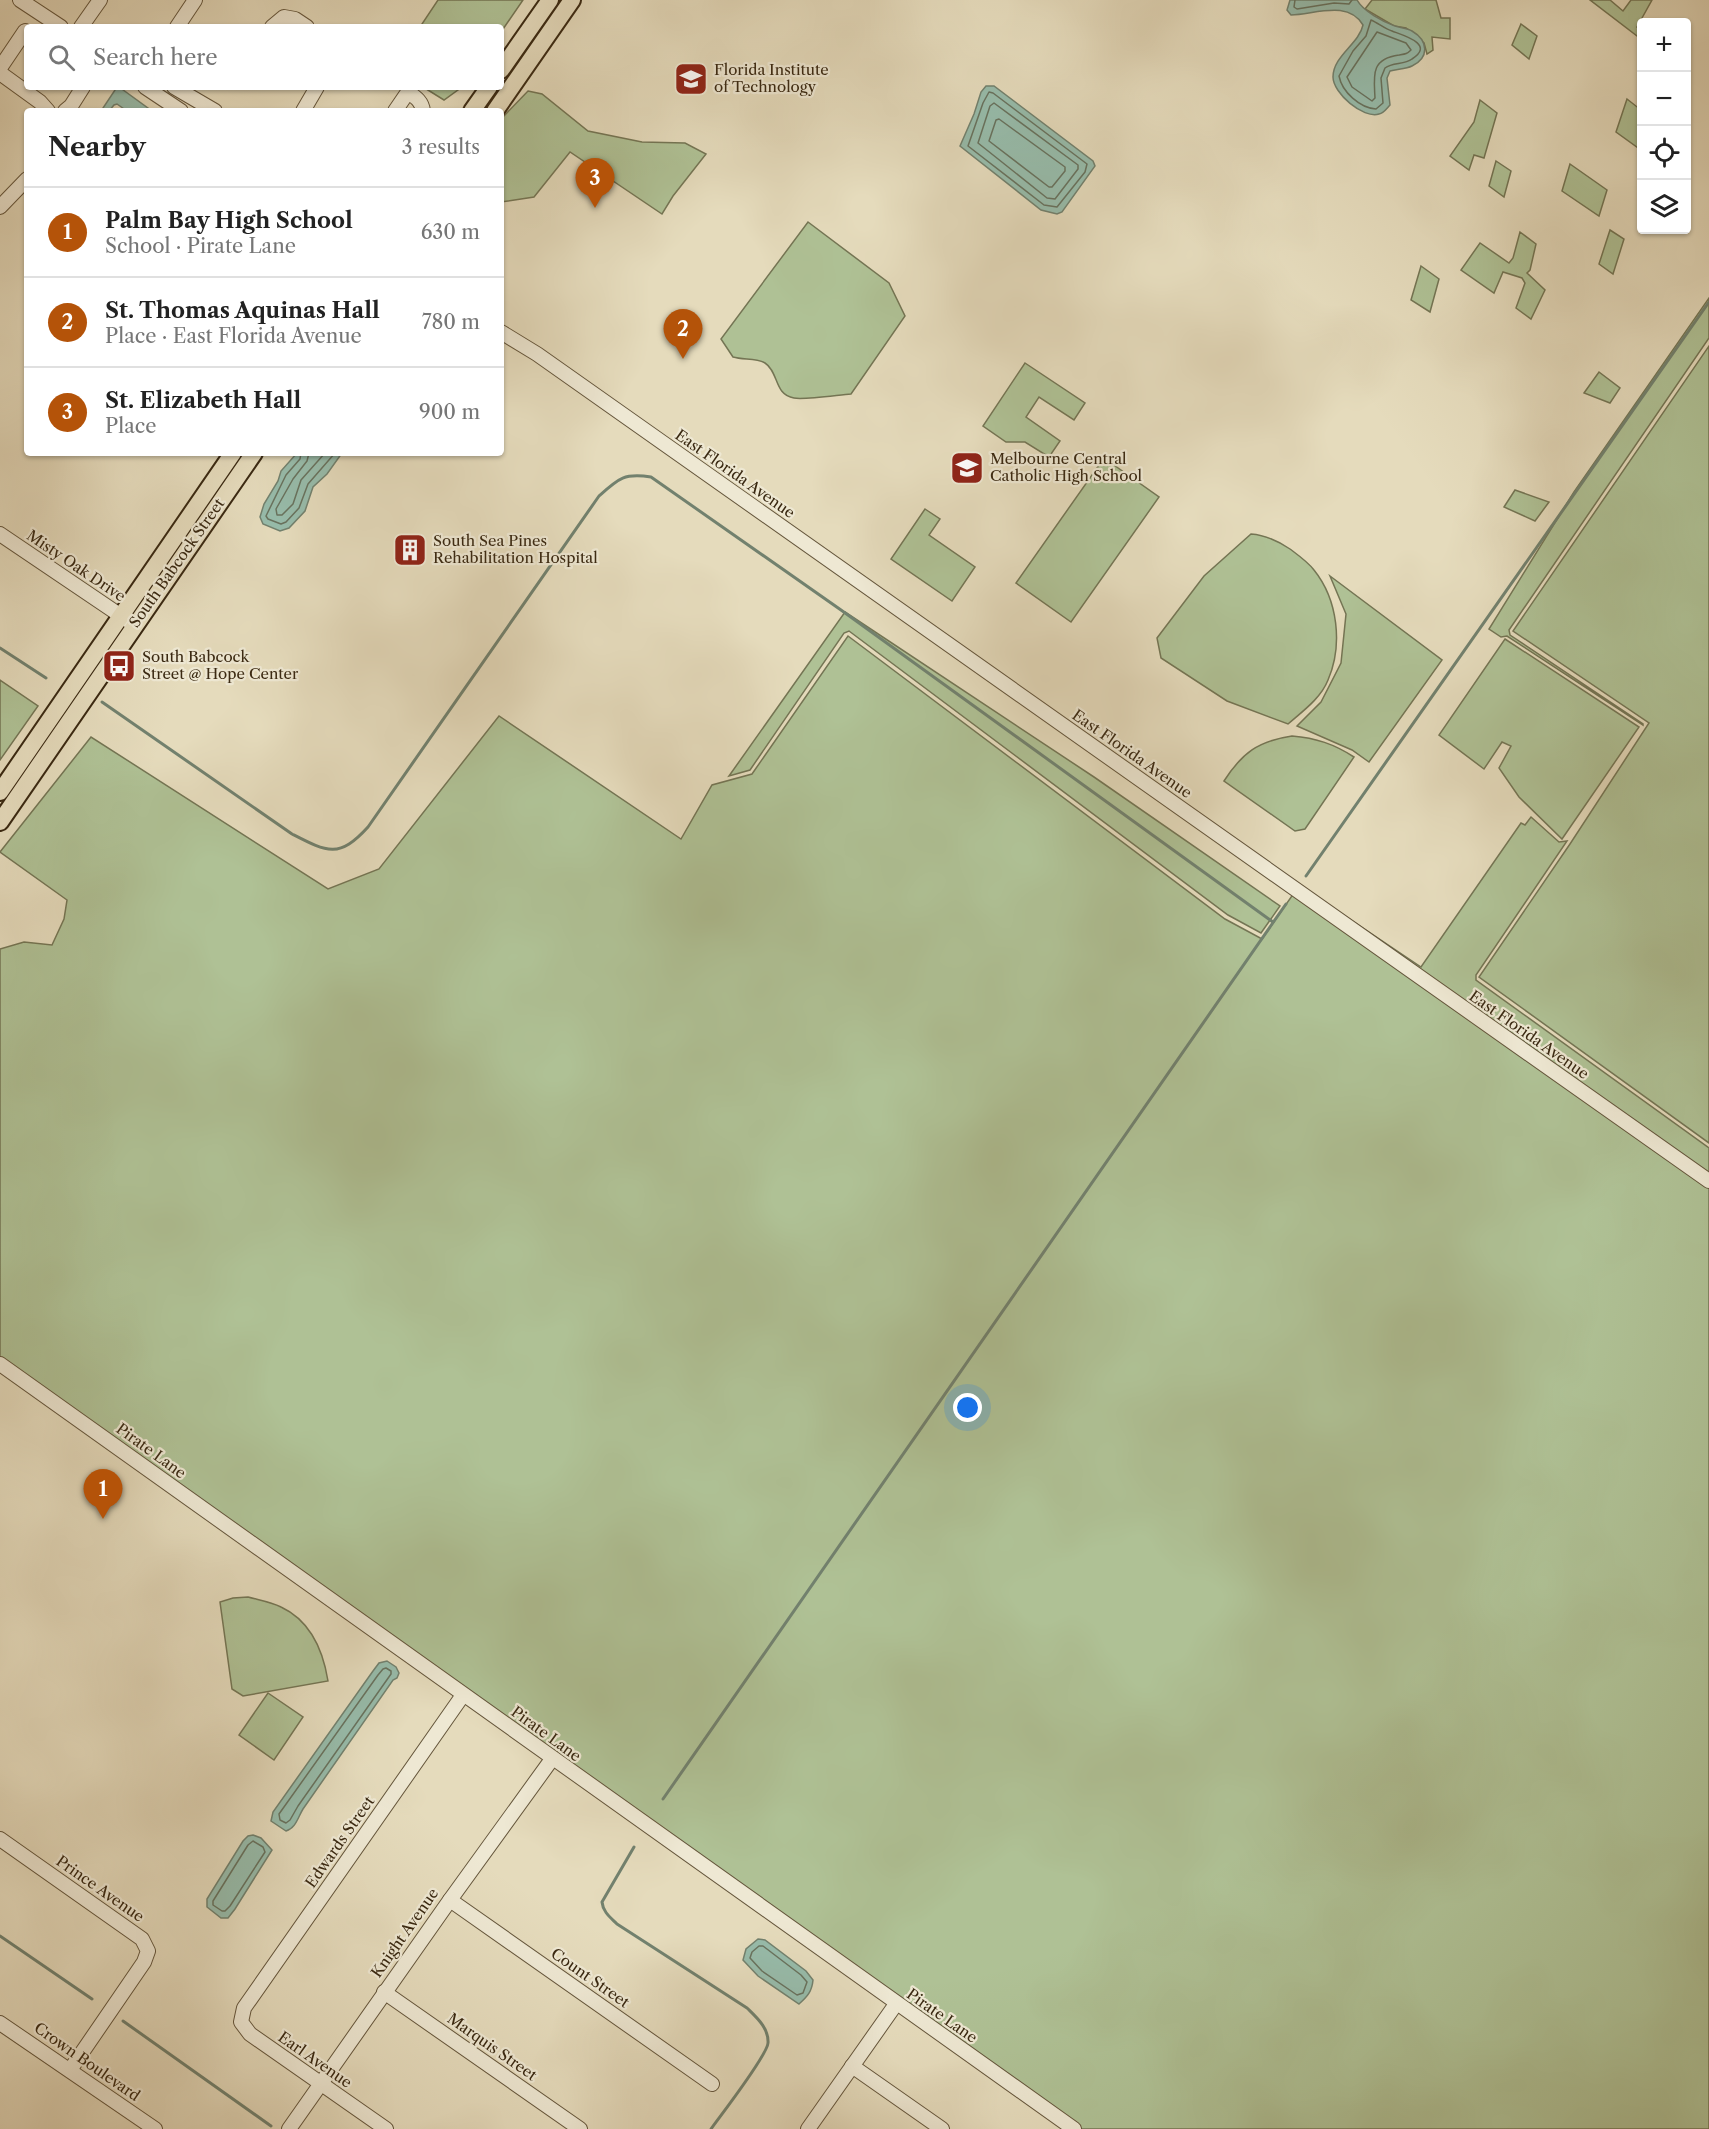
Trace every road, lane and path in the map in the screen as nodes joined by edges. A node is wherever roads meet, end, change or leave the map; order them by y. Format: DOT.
graph roads {
  1 [pos="20,0"];
  2 [pos="195,0"];
  3 [pos="550,0"];
  4 [pos="572,0"];
  5 [pos="96,1"];
  6 [pos="56,24"];
  7 [pos="83,24"];
  8 [pos="179,24"];
  9 [pos="276,24"];
  10 [pos="302,24"];
  11 [pos="24,32"];
  12 [pos="504,66"];
  13 [pos="0,68"];
  14 [pos="0,73"];
  15 [pos="81,90"];
  16 [pos="150,90"];
  17 [pos="179,90"];
  18 [pos="315,90"];
  19 [pos="487,90"];
  20 [pos="45,108"];
  21 [pos="69,108"];
  22 [pos="177,108"];
  23 [pos="210,108"];
  24 [pos="305,108"];
  25 [pos="397,108"];
  26 [pos="423,108"];
  27 [pos="474,108"];
  28 [pos="497,108"];
  29 [pos="24,182"];
  30 [pos="0,207"];
  31 [pos="504,326"];
  32 [pos="504,334"];
  33 [pos="537,354"];
  34 [pos="232,456"];
  35 [pos="252,456"];
  36 [pos="0,534"];
  37 [pos="127,620"];
  38 [pos="0,792"];
  39 [pos="0,822"];
  40 [pos="1709,1181"];
  41 [pos="0,1364"];
  42 [pos="463,1695"];
  43 [pos="552,1759"];
  44 [pos="0,1839"];
  45 [pos="450,1900"];
  46 [pos="384,1992"];
  47 [pos="896,2004"];
  48 [pos="244,2008"];
  49 [pos="0,2022"];
  50 [pos="852,2066"];
  51 [pos="70,2070"];
  52 [pos="320,2083"];
  53 [pos="712,2084"];
  54 [pos="155,2129"];
  55 [pos="289,2129"];
  56 [pos="386,2129"];
  57 [pos="580,2129"];
  58 [pos="807,2129"];
  59 [pos="942,2129"];
  60 [pos="1074,2129"];
  1 -- 6 [label="street"];
  2 -- 8 [label="street"];
  3 -- 12 [label="main road"];
  4 -- 28 [label="main road"];
  5 -- 7 [label="street"];
  9 -- 10 [label="street"];
  11 -- 13 [label="street"];
  14 -- 20 [label="street"];
  15 -- 21 [label="street"];
  16 -- 22 [label="street"];
  17 -- 23 [label="street"];
  18 -- 24 [label="street"];
  19 -- 27 [label="main road"];
  25 -- 26 [label="street"];
  29 -- 30 [label="street"];
  31 -- 33 [label="street, East Florida Avenue"];
  32 -- 33 [label="street, East Florida Avenue"];
  33 -- 40 [label="street, East Florida Avenue"];
  34 -- 37 [label="main road, South Babcock Street"];
  35 -- 37 [label="main road, South Babcock Street"];
  36 -- 37 [label="street, Misty Oak Drive"];
  37 -- 38 [label="main road, South Babcock Street"];
  37 -- 39 [label="main road, South Babcock Street"];
  41 -- 42 [label="street, Pirate Lane"];
  42 -- 43 [label="street, Pirate Lane"];
  42 -- 48 [label="street, Edwards Street"];
  43 -- 45 [label="street, Knight Avenue"];
  43 -- 47 [label="street, Pirate Lane"];
  44 -- 51 [label="street, Prince Avenue"];
  45 -- 46 [label="street, Knight Avenue"];
  45 -- 53 [label="street, Count Street"];
  46 -- 52 [label="street, Knight Avenue"];
  46 -- 57 [label="street, Marquis Street"];
  47 -- 50 [label="street"];
  47 -- 60 [label="street, Pirate Lane"];
  48 -- 52 [label="street, Earl Avenue"];
  49 -- 51 [label="street, Crown Boulevard"];
  50 -- 58 [label="street"];
  50 -- 59 [label="street"];
  51 -- 54 [label="street, Crown Boulevard"];
  52 -- 55 [label="street, Knight Avenue"];
  52 -- 56 [label="street, Earl Avenue"];
}
